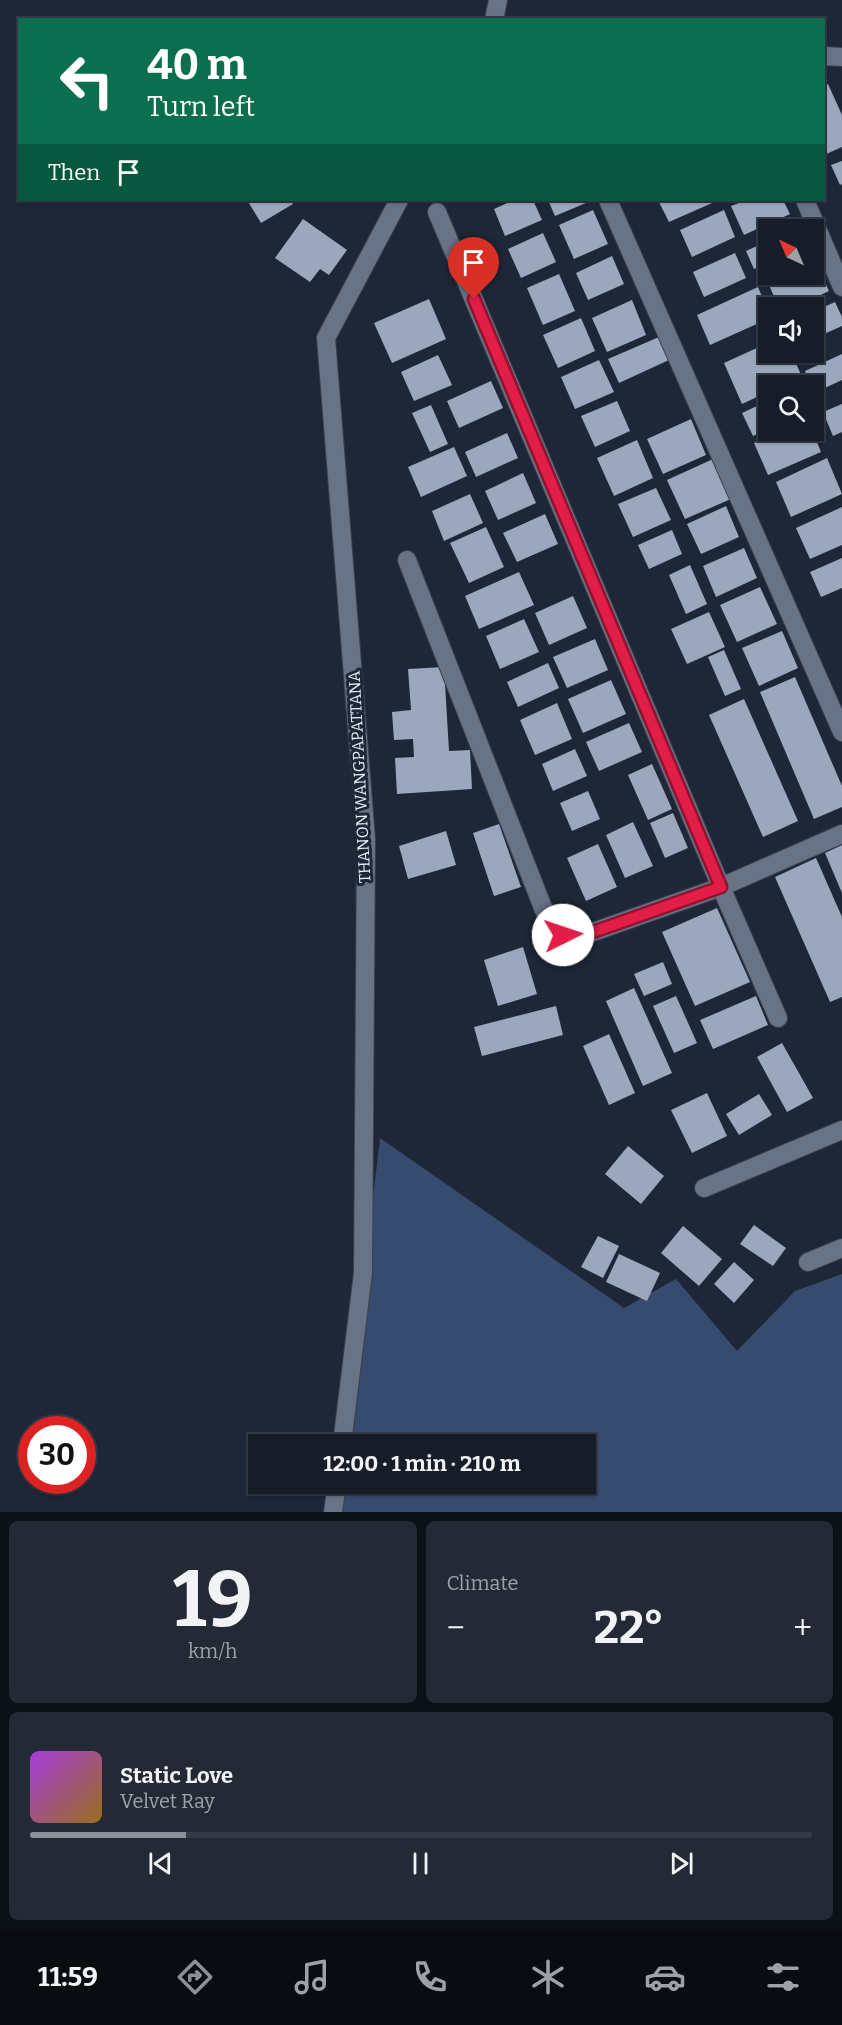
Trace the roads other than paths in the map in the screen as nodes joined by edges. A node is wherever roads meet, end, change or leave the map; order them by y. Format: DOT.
graph roads {
  1 [pos="498,0"];
  2 [pos="494,18"];
  3 [pos="825,56"];
  4 [pos="842,57"];
  5 [pos="398,201"];
  6 [pos="608,201"];
  7 [pos="805,201"];
  8 [pos="437,212"];
  9 [pos="842,286"];
  10 [pos="407,560"];
  11 [pos="842,732"];
  12 [pos="842,834"];
  13 [pos="721,887"];
  14 [pos="778,1018"];
  15 [pos="842,1130"];
  16 [pos="704,1188"];
  17 [pos="842,1248"];
  18 [pos="808,1262"];
  19 [pos="343,1434"];
  20 [pos="336,1494"];
  21 [pos="333,1512"];
  1 -- 2 [label="street"];
  3 -- 4 [label="street"];
  5 -- 19 [label="street, THANON WANGPAPATTANA"];
  6 -- 11 [label="street"];
  7 -- 9 [label="street"];
  8 -- 13 [label="street"];
  10 -- 13 [label="street"];
  12 -- 13 [label="street"];
  13 -- 14 [label="street"];
  15 -- 16 [label="street"];
  17 -- 18 [label="street"];
  20 -- 21 [label="street"];
}
